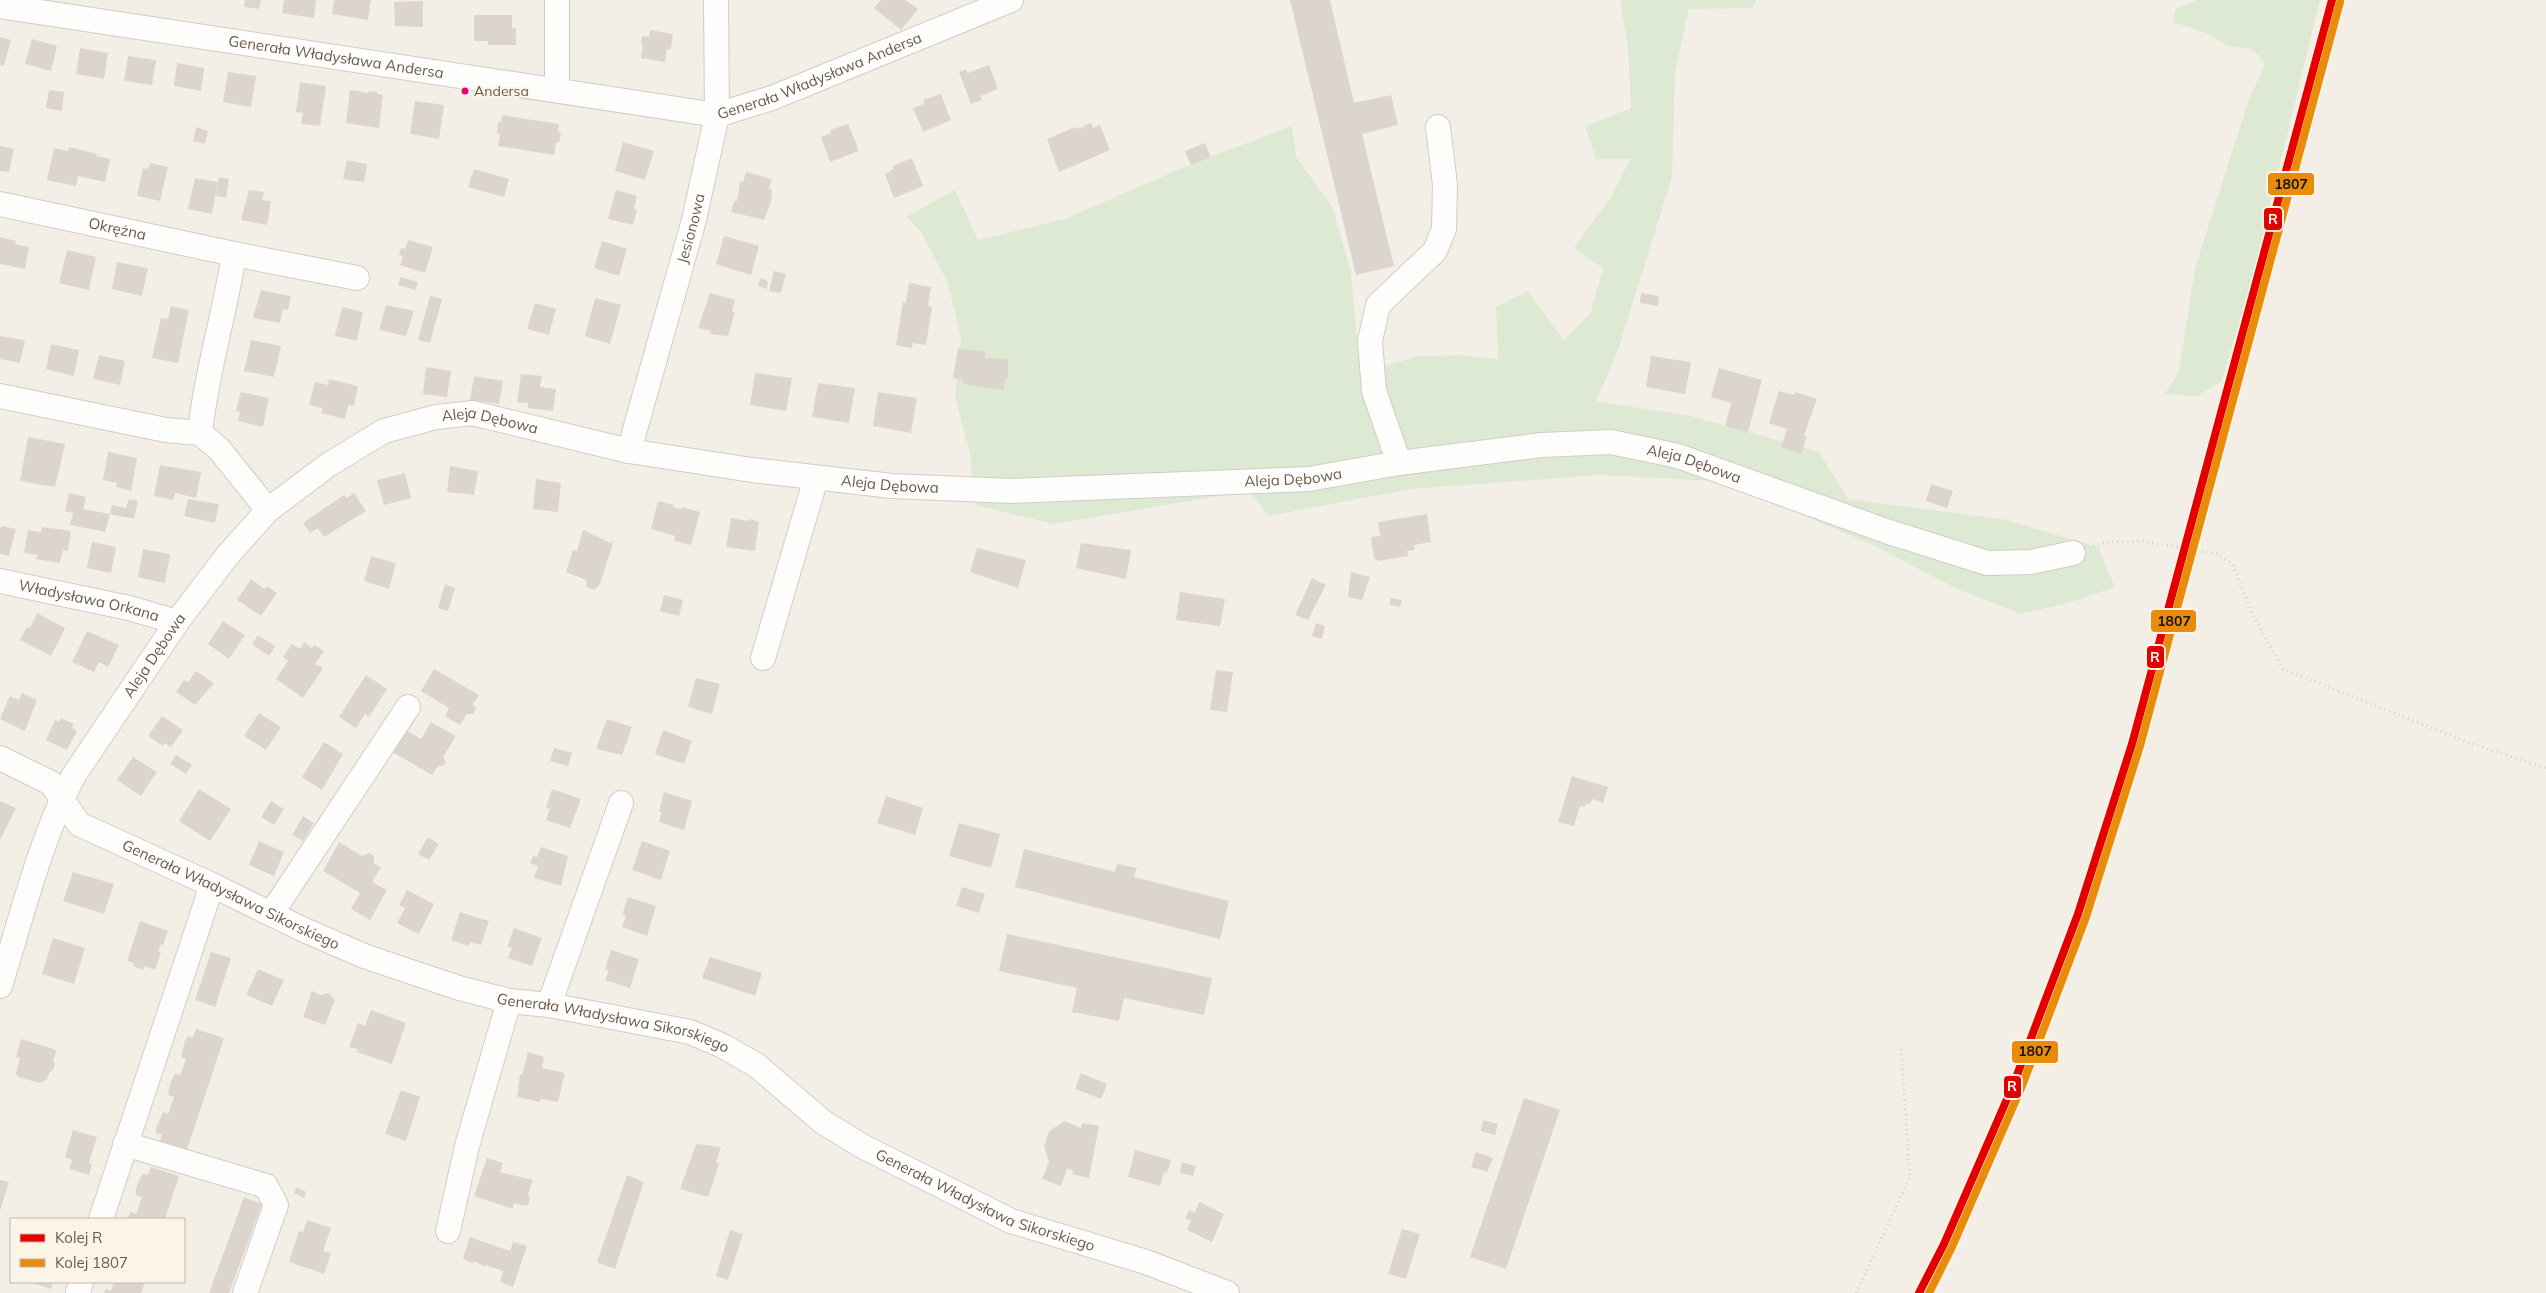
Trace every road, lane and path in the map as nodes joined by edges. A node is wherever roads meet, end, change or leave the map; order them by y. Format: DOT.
graph roads {
  1 [pos="557,0"];
  2 [pos="716,0"];
  3 [pos="1011,0"];
  4 [pos="0,6"];
  5 [pos="557,90"];
  6 [pos="717,114"];
  7 [pos="1438,127"];
  8 [pos="0,204"];
  9 [pos="234,254"];
  10 [pos="357,278"];
  11 [pos="0,396"];
  12 [pos="200,433"];
  13 [pos="629,451"];
  14 [pos="1399,463"];
  15 [pos="816,478"];
  16 [pos="268,510"];
  17 [pos="2073,552"];
  18 [pos="0,581"];
  19 [pos="177,622"];
  20 [pos="763,658"];
  21 [pos="408,707"];
  22 [pos="0,758"];
  23 [pos="2546,768"];
  24 [pos="62,799"];
  25 [pos="621,803"];
  26 [pos="212,885"];
  27 [pos="271,914"];
  28 [pos="0,986"];
  29 [pos="509,1001"];
  30 [pos="549,1006"];
  31 [pos="1901,1049"];
  32 [pos="125,1144"];
  33 [pos="101,1218"];
  34 [pos="448,1231"];
  35 [pos="245,1293"];
  36 [pos="1227,1293"];
  37 [pos="1856,1293"];
  1 -- 5 [label="street"];
  2 -- 6 [label="street, Jesionowa"];
  3 -- 6 [label="street, Generała Władysława Andersa"];
  4 -- 5 [label="street, Generała Władysława Andersa"];
  5 -- 6 [label="street, Generała Władysława Andersa"];
  6 -- 13 [label="street, Jesionowa"];
  7 -- 14 [label="street"];
  8 -- 9 [label="street, Okrężna"];
  9 -- 10 [label="street, Okrężna"];
  9 -- 12 [label="street"];
  11 -- 12 [label="street"];
  12 -- 16 [label="street"];
  13 -- 15 [label="street, Aleja Dębowa"];
  13 -- 16 [label="street, Aleja Dębowa"];
  14 -- 15 [label="street, Aleja Dębowa"];
  14 -- 17 [label="street, Aleja Dębowa"];
  15 -- 20 [label="street"];
  16 -- 19 [label="street, Aleja Dębowa"];
  17 -- 23 [label="path"];
  18 -- 19 [label="street, Władysława Orkana"];
  19 -- 24 [label="street, Aleja Dębowa"];
  21 -- 27 [label="street"];
  22 -- 24 [label="street, Generała Władysława Sikorskiego"];
  24 -- 26 [label="street, Generała Władysława Sikorskiego"];
  24 -- 28 [label="street, Aleja Dębowa"];
  25 -- 30 [label="street"];
  26 -- 27 [label="street, Generała Władysława Sikorskiego"];
  26 -- 32 [label="street"];
  27 -- 29 [label="street, Generała Władysława Sikorskiego"];
  29 -- 30 [label="street, Generała Władysława Sikorskiego"];
  29 -- 34 [label="street"];
  30 -- 36 [label="street, Generała Władysława Sikorskiego"];
  31 -- 37 [label="path"];
  32 -- 33 [label="street"];
  32 -- 35 [label="street"];
}
